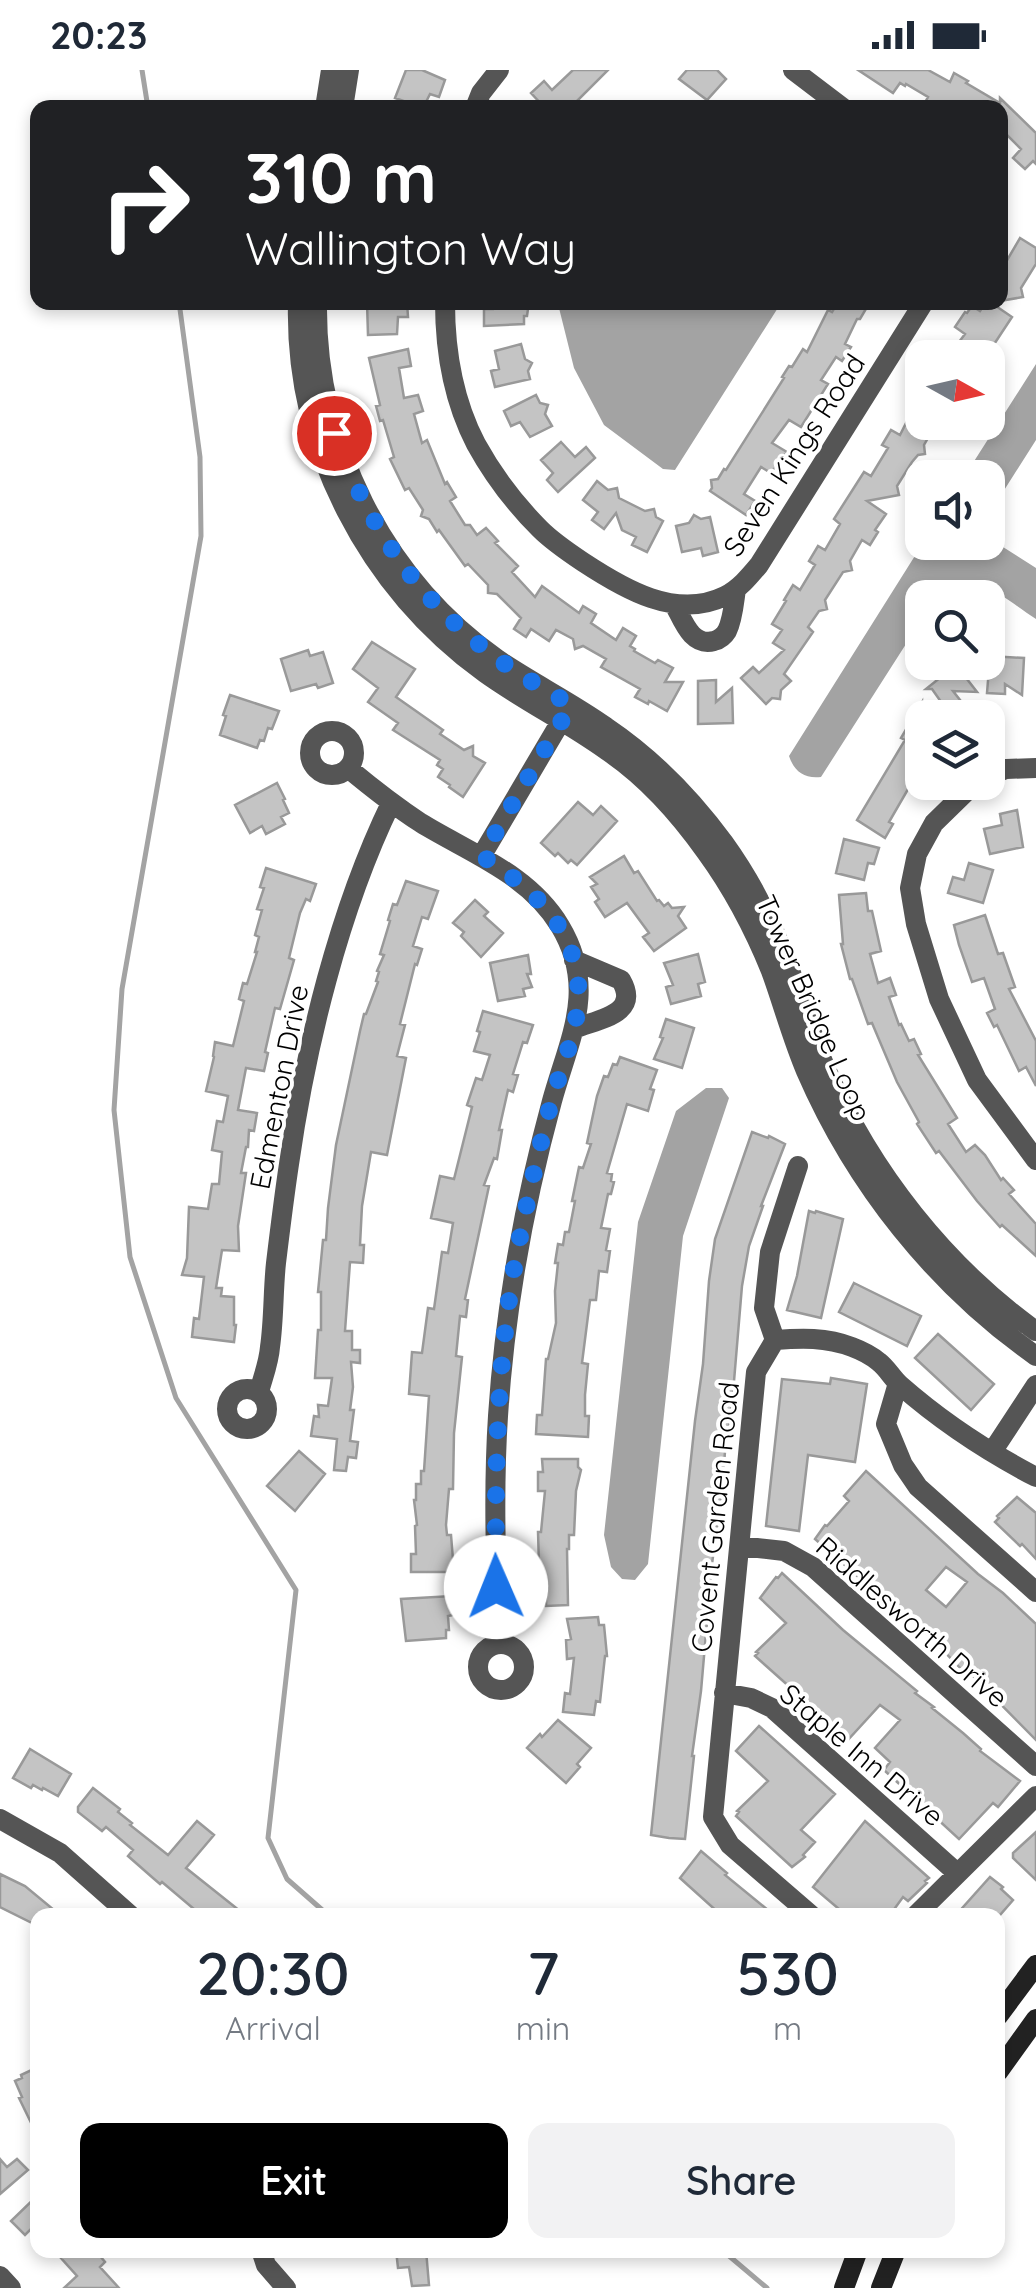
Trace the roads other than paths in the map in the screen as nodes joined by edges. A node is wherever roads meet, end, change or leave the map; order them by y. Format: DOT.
graph roads {
  1 [pos="331,70"];
  2 [pos="349,70"];
  3 [pos="499,70"];
  4 [pos="793,70"];
  5 [pos="327,100"];
  6 [pos="344,100"];
  7 [pos="479,100"];
  8 [pos="832,100"];
  9 [pos="298,310"];
  10 [pos="317,310"];
  11 [pos="445,310"];
  12 [pos="919,310"];
  13 [pos="736,589"];
  14 [pos="674,604"];
  15 [pos="566,713"];
  16 [pos="348,768"];
  17 [pos="1036,768"];
  18 [pos="1005,769"];
  19 [pos="958,800"];
  20 [pos="391,803"];
  21 [pos="482,856"];
  22 [pos="574,960"];
  23 [pos="574,1029"];
  24 [pos="1036,1160"];
  25 [pos="798,1166"];
  26 [pos="1036,1331"];
  27 [pos="774,1340"];
  28 [pos="1036,1356"];
  29 [pos="898,1384"];
  30 [pos="1036,1385"];
  31 [pos="259,1392"];
  32 [pos="992,1452"];
  33 [pos="1036,1477"];
  34 [pos="740,1546"];
  35 [pos="1036,1592"];
  36 [pos="499,1644"];
  37 [pos="724,1693"];
  38 [pos="1036,1766"];
  39 [pos="1036,1796"];
  40 [pos="0,1819"];
  41 [pos="957,1872"];
  42 [pos="122,1908"];
  43 [pos="804,1908"];
  44 [pos="923,1908"];
  45 [pos="1036,1965"];
  46 [pos="1005,2007"];
  47 [pos="1036,2019"];
  48 [pos="1005,2062"];
  49 [pos="264,2258"];
  50 [pos="855,2258"];
  51 [pos="893,2258"];
  52 [pos="0,2276"];
  53 [pos="11,2288"];
  54 [pos="286,2288"];
  55 [pos="844,2288"];
  56 [pos="881,2288"];
  1 -- 5 [label="street"];
  2 -- 6 [label="street"];
  3 -- 7 [label="street"];
  4 -- 8 [label="street"];
  9 -- 15 [label="street, Tower Bridge Loop"];
  10 -- 15 [label="street, Tower Bridge Loop"];
  11 -- 14 [label="street, Seven Kings Road"];
  12 -- 13 [label="street, Seven Kings Road"];
  13 -- 14 [label="street, Seven Kings Road"];
  13 -- 14 [label="street"];
  15 -- 21 [label="street"];
  15 -- 26 [label="street, Tower Bridge Loop"];
  15 -- 28 [label="street, Tower Bridge Loop"];
  16 -- 20 [label="street"];
  17 -- 18 [label="street"];
  19 -- 24 [label="street"];
  20 -- 21 [label="street"];
  20 -- 31 [label="street, Edmenton Drive"];
  21 -- 22 [label="street"];
  22 -- 23 [label="street"];
  22 -- 23 [label="street"];
  23 -- 36 [label="street"];
  25 -- 27 [label="street"];
  27 -- 29 [label="street"];
  27 -- 34 [label="street, Covent Garden Road"];
  29 -- 32 [label="street"];
  29 -- 35 [label="street"];
  30 -- 32 [label="street"];
  32 -- 33 [label="street"];
  34 -- 37 [label="street, Covent Garden Road"];
  34 -- 38 [label="street, Riddlesworth Drive"];
  37 -- 41 [label="street, Staple Inn Drive"];
  37 -- 43 [label="street, Covent Garden Road"];
  39 -- 41 [label="street"];
  40 -- 42 [label="street"];
  41 -- 44 [label="street"];
  45 -- 46 [label="main road"];
  47 -- 48 [label="main road"];
  49 -- 54 [label="street"];
  50 -- 55 [label="main road"];
  51 -- 56 [label="main road"];
  52 -- 53 [label="street"];
}
